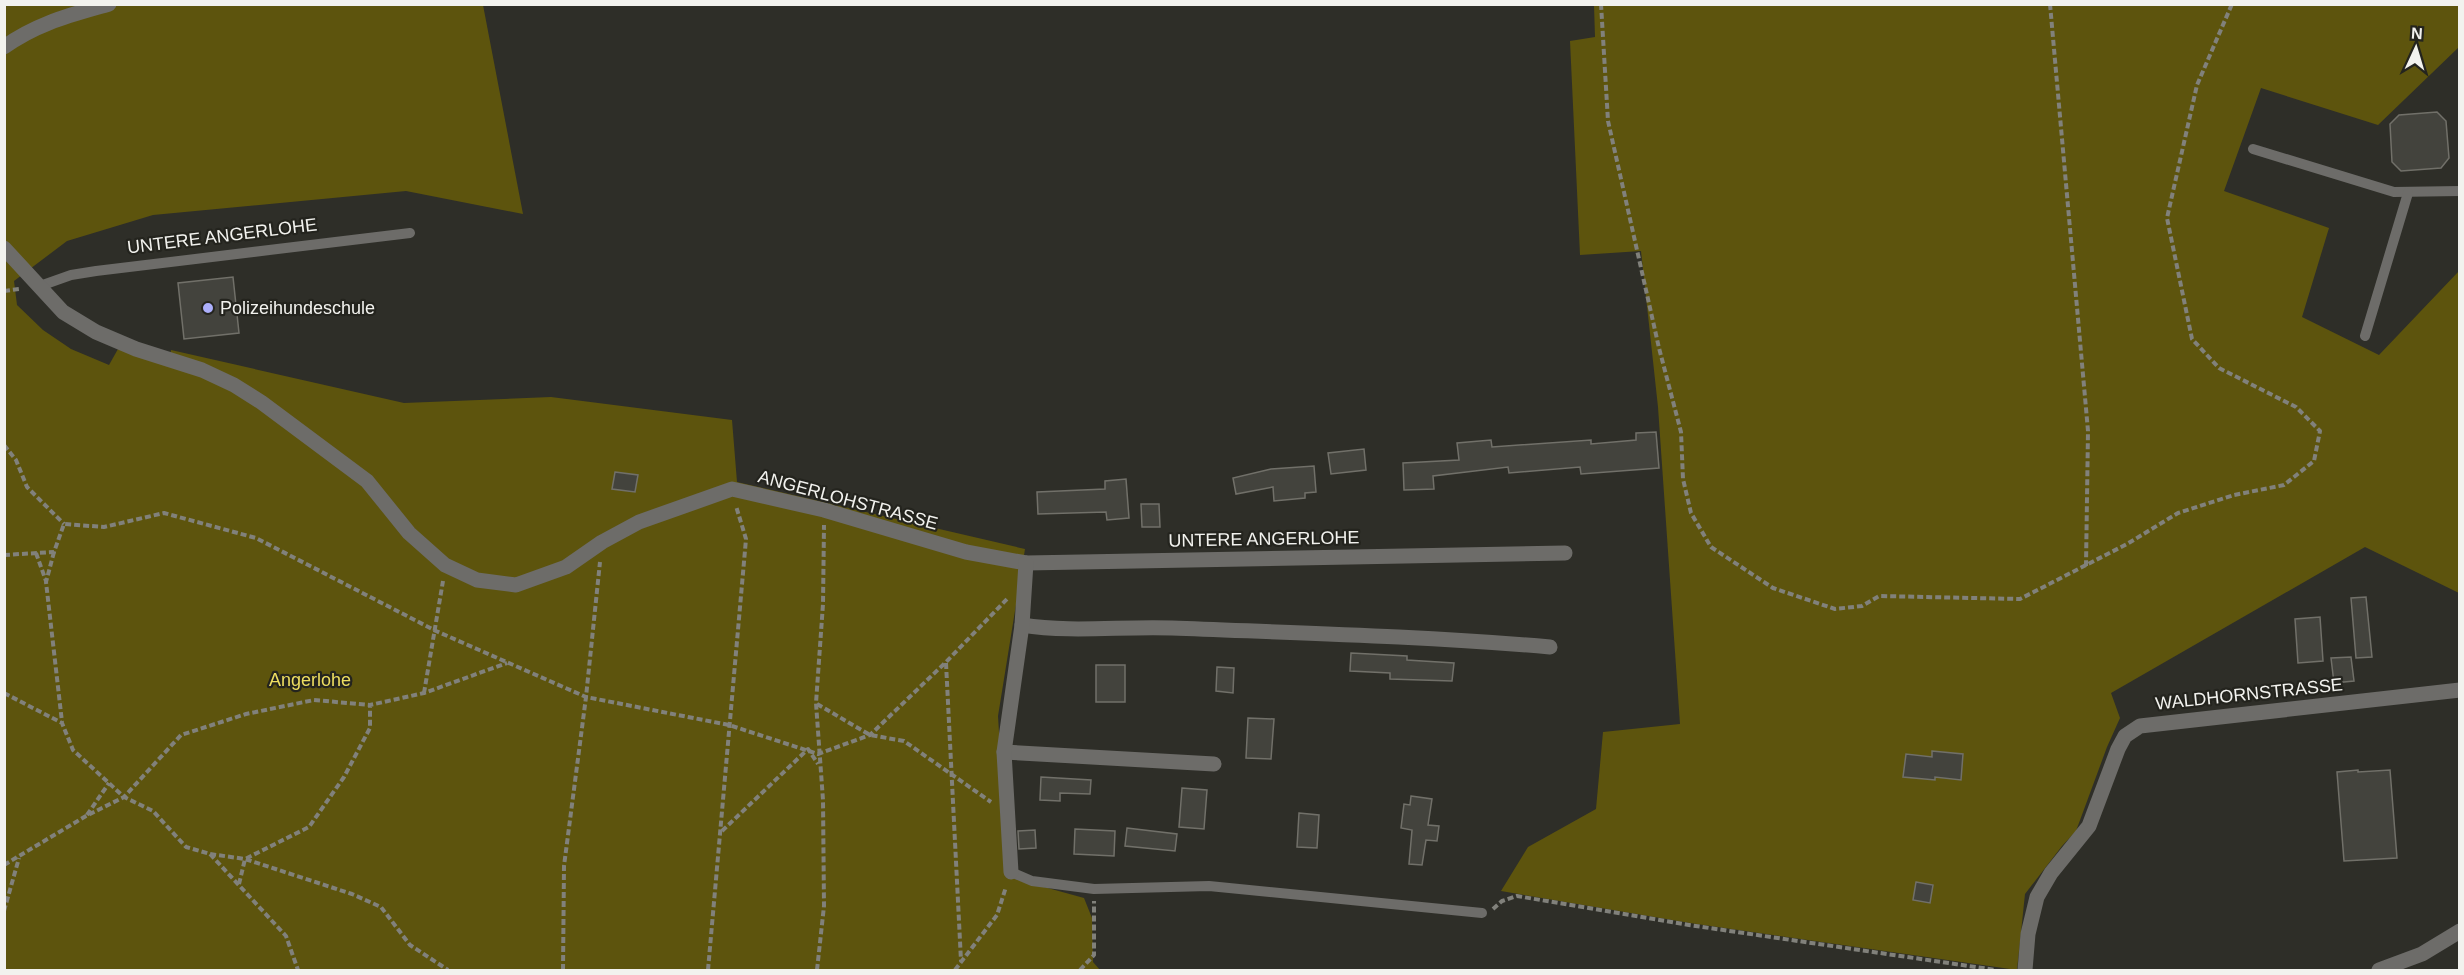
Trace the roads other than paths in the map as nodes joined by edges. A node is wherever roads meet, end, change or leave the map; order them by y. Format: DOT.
graph roads {
  1 [pos="110,4"];
  2 [pos="4,47"];
  3 [pos="2253,149"];
  4 [pos="2460,191"];
  5 [pos="2408,193"];
  6 [pos="410,233"];
  7 [pos="4,248"];
  8 [pos="40,286"];
  9 [pos="2364,336"];
  10 [pos="1564,553"];
  11 [pos="1026,563"];
  12 [pos="1022,625"];
  13 [pos="1550,647"];
  14 [pos="2460,690"];
  15 [pos="1004,752"];
  16 [pos="1214,764"];
  17 [pos="1011,872"];
  18 [pos="1482,913"];
  19 [pos="2460,931"];
  20 [pos="2025,970"];
  21 [pos="2379,970"];
  1 -- 2 [label="street"];
  3 -- 5 [label="lane"];
  4 -- 5 [label="lane"];
  5 -- 9 [label="lane"];
  6 -- 8 [label="lane, UNTERE ANGERLOHE"];
  7 -- 8 [label="street, ANGERLOHSTRASSE"];
  8 -- 11 [label="street, ANGERLOHSTRASSE"];
  10 -- 11 [label="street, UNTERE ANGERLOHE"];
  11 -- 12 [label="street"];
  12 -- 13 [label="street"];
  12 -- 15 [label="street"];
  14 -- 20 [label="street, WALDHORNSTRASSE"];
  15 -- 16 [label="street"];
  15 -- 17 [label="street"];
  17 -- 18 [label="lane"];
  19 -- 21 [label="street"];
}
